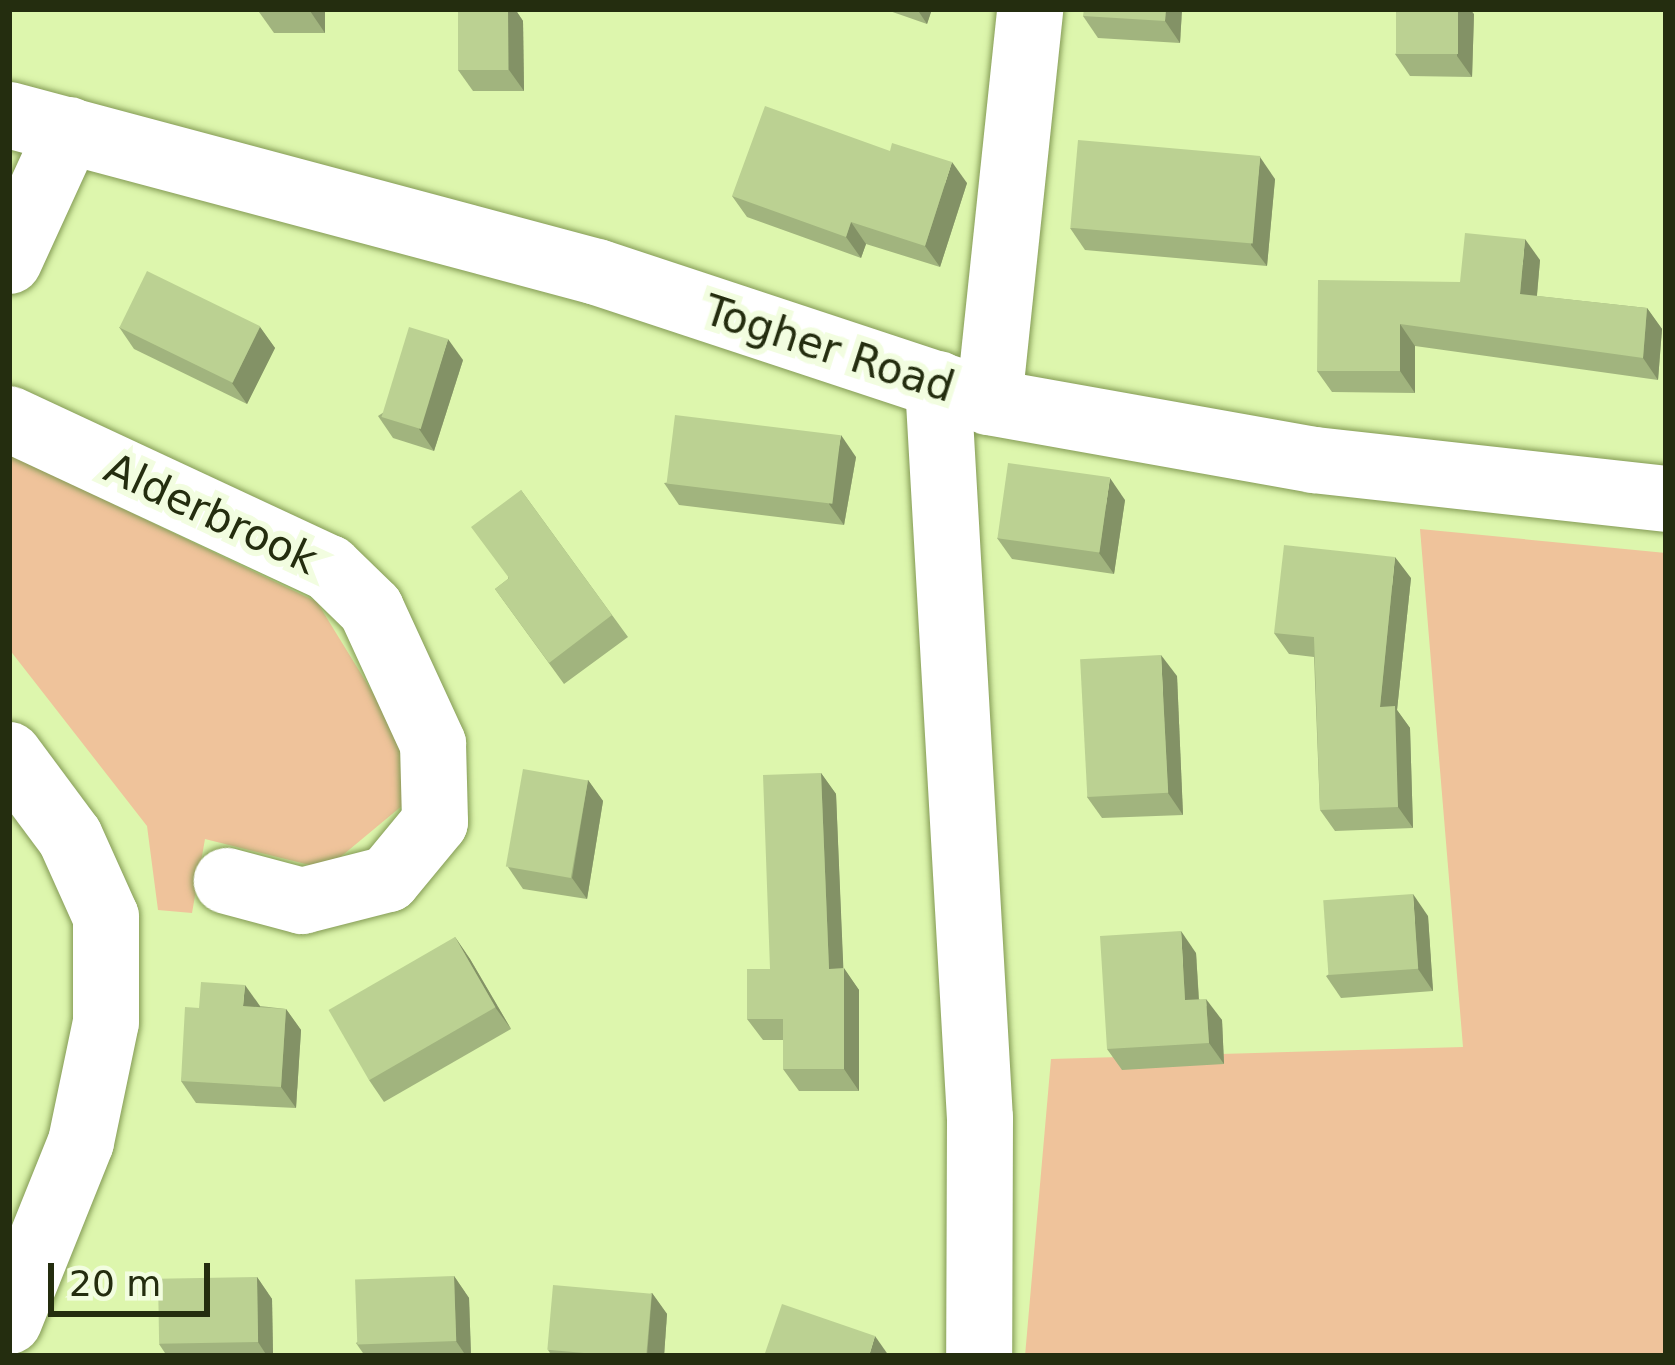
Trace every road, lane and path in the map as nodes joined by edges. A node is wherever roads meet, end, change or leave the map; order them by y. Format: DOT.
graph roads {
  1 [pos="1030,9"];
  2 [pos="39,122"];
  3 [pos="9,261"];
  4 [pos="964,393"];
  5 [pos="9,419"];
  6 [pos="1666,499"];
  7 [pos="9,755"];
  8 [pos="227,881"];
  9 [pos="9,1321"];
  10 [pos="979,1356"];
  1 -- 4 [label="street"];
  2 -- 3 [label="street"];
  2 -- 4 [label="street, Togher Road"];
  4 -- 6 [label="street, Togher Road"];
  4 -- 10 [label="street"];
  5 -- 8 [label="street, Alderbrook"];
  7 -- 9 [label="street"];
}
